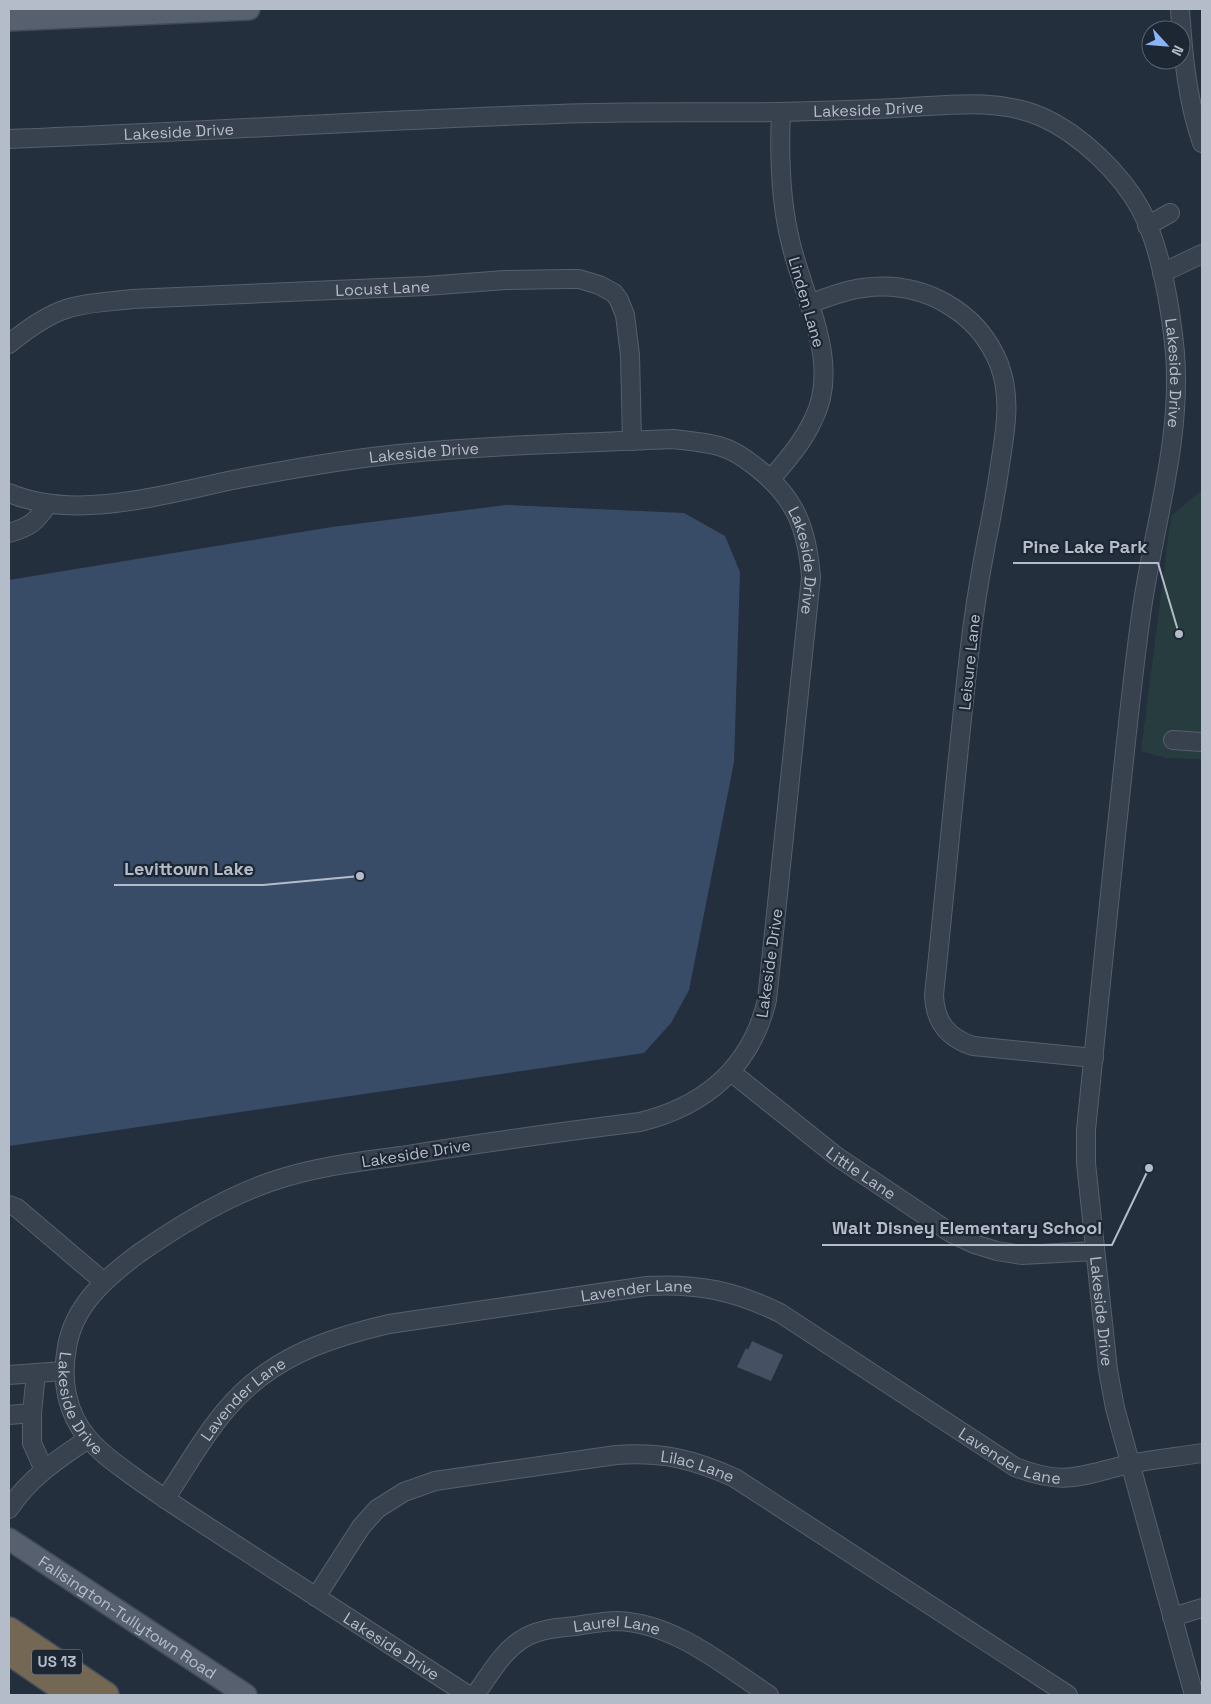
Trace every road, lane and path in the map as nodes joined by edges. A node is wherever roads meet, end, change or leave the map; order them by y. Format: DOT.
graph roads {
  1 [pos="249,9"];
  2 [pos="1180,9"];
  3 [pos="9,20"];
  4 [pos="1196,94"];
  5 [pos="781,112"];
  6 [pos="9,140"];
  7 [pos="1202,143"];
  8 [pos="1170,213"];
  9 [pos="1147,226"];
  10 [pos="1202,254"];
  11 [pos="1162,273"];
  12 [pos="809,304"];
  13 [pos="9,344"];
  14 [pos="632,441"];
  15 [pos="771,479"];
  16 [pos="9,493"];
  17 [pos="48,504"];
  18 [pos="9,533"];
  19 [pos="1173,740"];
  20 [pos="1202,742"];
  21 [pos="1094,1058"];
  22 [pos="731,1072"];
  23 [pos="9,1204"];
  24 [pos="1095,1250"];
  25 [pos="104,1282"];
  26 [pos="64,1371"];
  27 [pos="36,1374"];
  28 [pos="9,1375"];
  29 [pos="32,1414"];
  30 [pos="9,1415"];
  31 [pos="88,1439"];
  32 [pos="1202,1453"];
  33 [pos="1130,1464"];
  34 [pos="44,1470"];
  35 [pos="165,1499"];
  36 [pos="9,1510"];
  37 [pos="9,1539"];
  38 [pos="316,1597"];
  39 [pos="1202,1608"];
  40 [pos="1172,1617"];
  41 [pos="9,1630"];
  42 [pos="9,1652"];
  43 [pos="72,1695"];
  44 [pos="106,1695"];
  45 [pos="246,1695"];
  46 [pos="468,1695"];
  47 [pos="475,1695"];
  48 [pos="770,1695"];
  49 [pos="1068,1695"];
  50 [pos="1194,1695"];
  1 -- 3 [label="main road"];
  2 -- 4 [label="street"];
  4 -- 7 [label="street"];
  5 -- 6 [label="street, Lakeside Drive"];
  5 -- 9 [label="street, Lakeside Drive"];
  5 -- 12 [label="street, Linden Lane"];
  8 -- 9 [label="street"];
  9 -- 11 [label="street, Lakeside Drive"];
  10 -- 11 [label="street"];
  11 -- 21 [label="street, Lakeside Drive"];
  12 -- 15 [label="street, Linden Lane"];
  12 -- 21 [label="street, Leisure Lane"];
  13 -- 14 [label="street, Locust Lane"];
  14 -- 15 [label="street, Lakeside Drive"];
  14 -- 17 [label="street, Lakeside Drive"];
  15 -- 22 [label="street, Lakeside Drive"];
  16 -- 17 [label="street, Lakeside Drive"];
  17 -- 18 [label="street"];
  19 -- 20 [label="street"];
  21 -- 24 [label="street, Lakeside Drive"];
  22 -- 24 [label="street, Little Lane"];
  22 -- 25 [label="street, Lakeside Drive"];
  23 -- 25 [label="street"];
  24 -- 33 [label="street, Lakeside Drive"];
  25 -- 26 [label="street, Lakeside Drive"];
  26 -- 27 [label="street"];
  26 -- 31 [label="street, Lakeside Drive"];
  27 -- 28 [label="street"];
  27 -- 29 [label="street"];
  29 -- 30 [label="street"];
  29 -- 34 [label="street"];
  31 -- 34 [label="street"];
  31 -- 35 [label="street, Lakeside Drive"];
  32 -- 33 [label="street, Lavender Lane"];
  33 -- 35 [label="street, Lavender Lane"];
  33 -- 40 [label="street, Lakeside Drive"];
  34 -- 36 [label="street"];
  35 -- 38 [label="street, Lakeside Drive"];
  37 -- 45 [label="main road, Fallsington-Tullytown Road"];
  38 -- 46 [label="street, Lakeside Drive"];
  38 -- 49 [label="street, Lilac Lane"];
  39 -- 40 [label="street"];
  40 -- 50 [label="street, Lakeside Drive"];
  41 -- 44 [label="highway, US 13"];
  42 -- 43 [label="highway, US 13"];
  47 -- 48 [label="street, Laurel Lane"];
}
